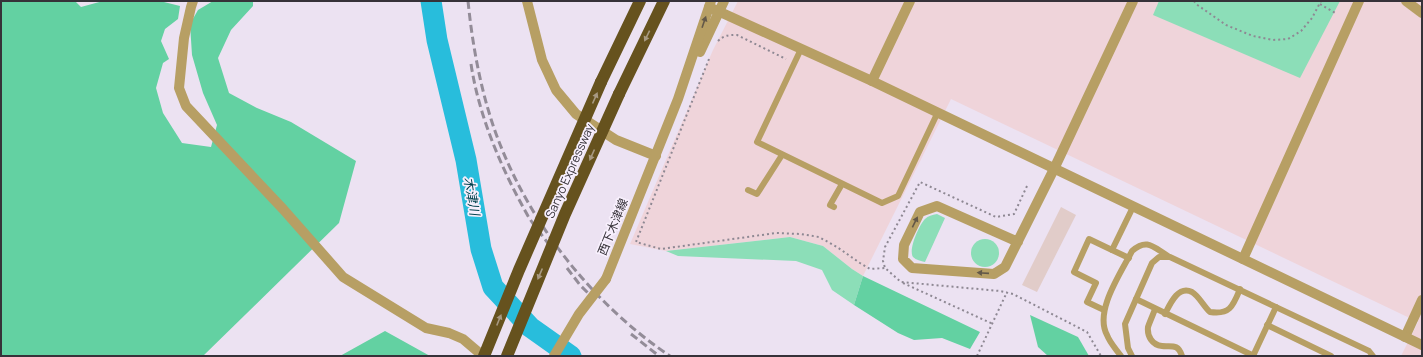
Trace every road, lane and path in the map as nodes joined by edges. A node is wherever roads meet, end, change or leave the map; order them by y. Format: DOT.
graph roads {
  1 [pos="193,1"];
  2 [pos="527,1"];
  3 [pos="640,1"];
  4 [pos="664,1"];
  5 [pos="724,1"];
  6 [pos="910,1"];
  7 [pos="1133,1"];
  8 [pos="1194,1"];
  9 [pos="1321,1"];
  10 [pos="1359,1"];
  11 [pos="1406,1"];
  12 [pos="710,4"];
  13 [pos="1320,4"];
  14 [pos="719,12"];
  15 [pos="1422,13"];
  16 [pos="1337,14"];
  17 [pos="715,43"];
  18 [pos="801,50"];
  19 [pos="709,58"];
  20 [pos="787,59"];
  21 [pos="872,82"];
  22 [pos="678,99"];
  23 [pos="937,114"];
  24 [pos="782,155"];
  25 [pos="656,156"];
  26 [pos="1054,169"];
  27 [pos="842,184"];
  28 [pos="1027,186"];
  29 [pos="748,190"];
  30 [pos="834,207"];
  31 [pos="1133,207"];
  32 [pos="1018,242"];
  33 [pos="1112,250"];
  34 [pos="1170,257"];
  35 [pos="1128,258"];
  36 [pos="1243,259"];
  37 [pos="885,268"];
  38 [pos="901,282"];
  39 [pos="1240,290"];
  40 [pos="1008,292"];
  41 [pos="1136,299"];
  42 [pos="1422,300"];
  43 [pos="1276,307"];
  44 [pos="1155,309"];
  45 [pos="1104,310"];
  46 [pos="1165,314"];
  47 [pos="993,324"];
  48 [pos="1267,325"];
  49 [pos="1405,337"];
  50 [pos="1422,345"];
  51 [pos="484,356"];
  52 [pos="507,356"];
  53 [pos="554,356"];
  54 [pos="977,356"];
  55 [pos="1101,356"];
  56 [pos="1121,356"];
  57 [pos="1132,356"];
  58 [pos="1182,356"];
  59 [pos="1253,356"];
  60 [pos="1331,356"];
  61 [pos="1372,356"];
  1 -- 51 [label="street"];
  2 -- 25 [label="street"];
  51 -- 3 [label="highway, Sanyo Expressway, one-way, bridge"];
  4 -- 52 [label="highway, Sanyo Expressway, one-way, bridge"];
  5 -- 14 [label="street, 西下木津線"];
  6 -- 21 [label="street"];
  7 -- 26 [label="street"];
  8 -- 13 [label="path"];
  9 -- 13 [label="path"];
  10 -- 36 [label="street"];
  11 -- 15 [label="street"];
  12 -- 14 [label="street"];
  22 -- 12 [label="street, 西下木津線, one-way"];
  13 -- 16 [label="path"];
  14 -- 18 [label="street"];
  14 -- 22 [label="street, 西下木津線"];
  17 -- 20 [label="path"];
  18 -- 21 [label="street"];
  18 -- 24 [label="lane"];
  19 -- 37 [label="path"];
  21 -- 23 [label="street"];
  22 -- 25 [label="street, 西下木津線"];
  23 -- 26 [label="street"];
  23 -- 27 [label="lane"];
  24 -- 27 [label="lane"];
  24 -- 29 [label="lane"];
  25 -- 53 [label="street, 西下木津線, bridge"];
  26 -- 31 [label="street"];
  26 -- 32 [label="street"];
  27 -- 30 [label="lane"];
  28 -- 37 [label="path"];
  31 -- 33 [label="lane"];
  31 -- 36 [label="street"];
  32 -- 32 [label="street, one-way"];
  33 -- 35 [label="lane"];
  33 -- 45 [label="lane"];
  34 -- 35 [label="lane"];
  34 -- 39 [label="lane"];
  34 -- 41 [label="lane"];
  35 -- 45 [label="lane"];
  36 -- 49 [label="street"];
  37 -- 38 [label="path"];
  38 -- 40 [label="path"];
  38 -- 47 [label="path"];
  39 -- 43 [label="lane"];
  39 -- 46 [label="lane"];
  40 -- 47 [label="path"];
  40 -- 55 [label="path"];
  41 -- 44 [label="lane"];
  41 -- 57 [label="lane"];
  42 -- 49 [label="street"];
  43 -- 48 [label="lane"];
  43 -- 61 [label="lane"];
  44 -- 46 [label="lane"];
  44 -- 58 [label="lane"];
  45 -- 56 [label="lane"];
  46 -- 59 [label="lane"];
  47 -- 54 [label="path"];
  48 -- 59 [label="lane"];
  48 -- 60 [label="lane"];
  49 -- 50 [label="street"];
}
